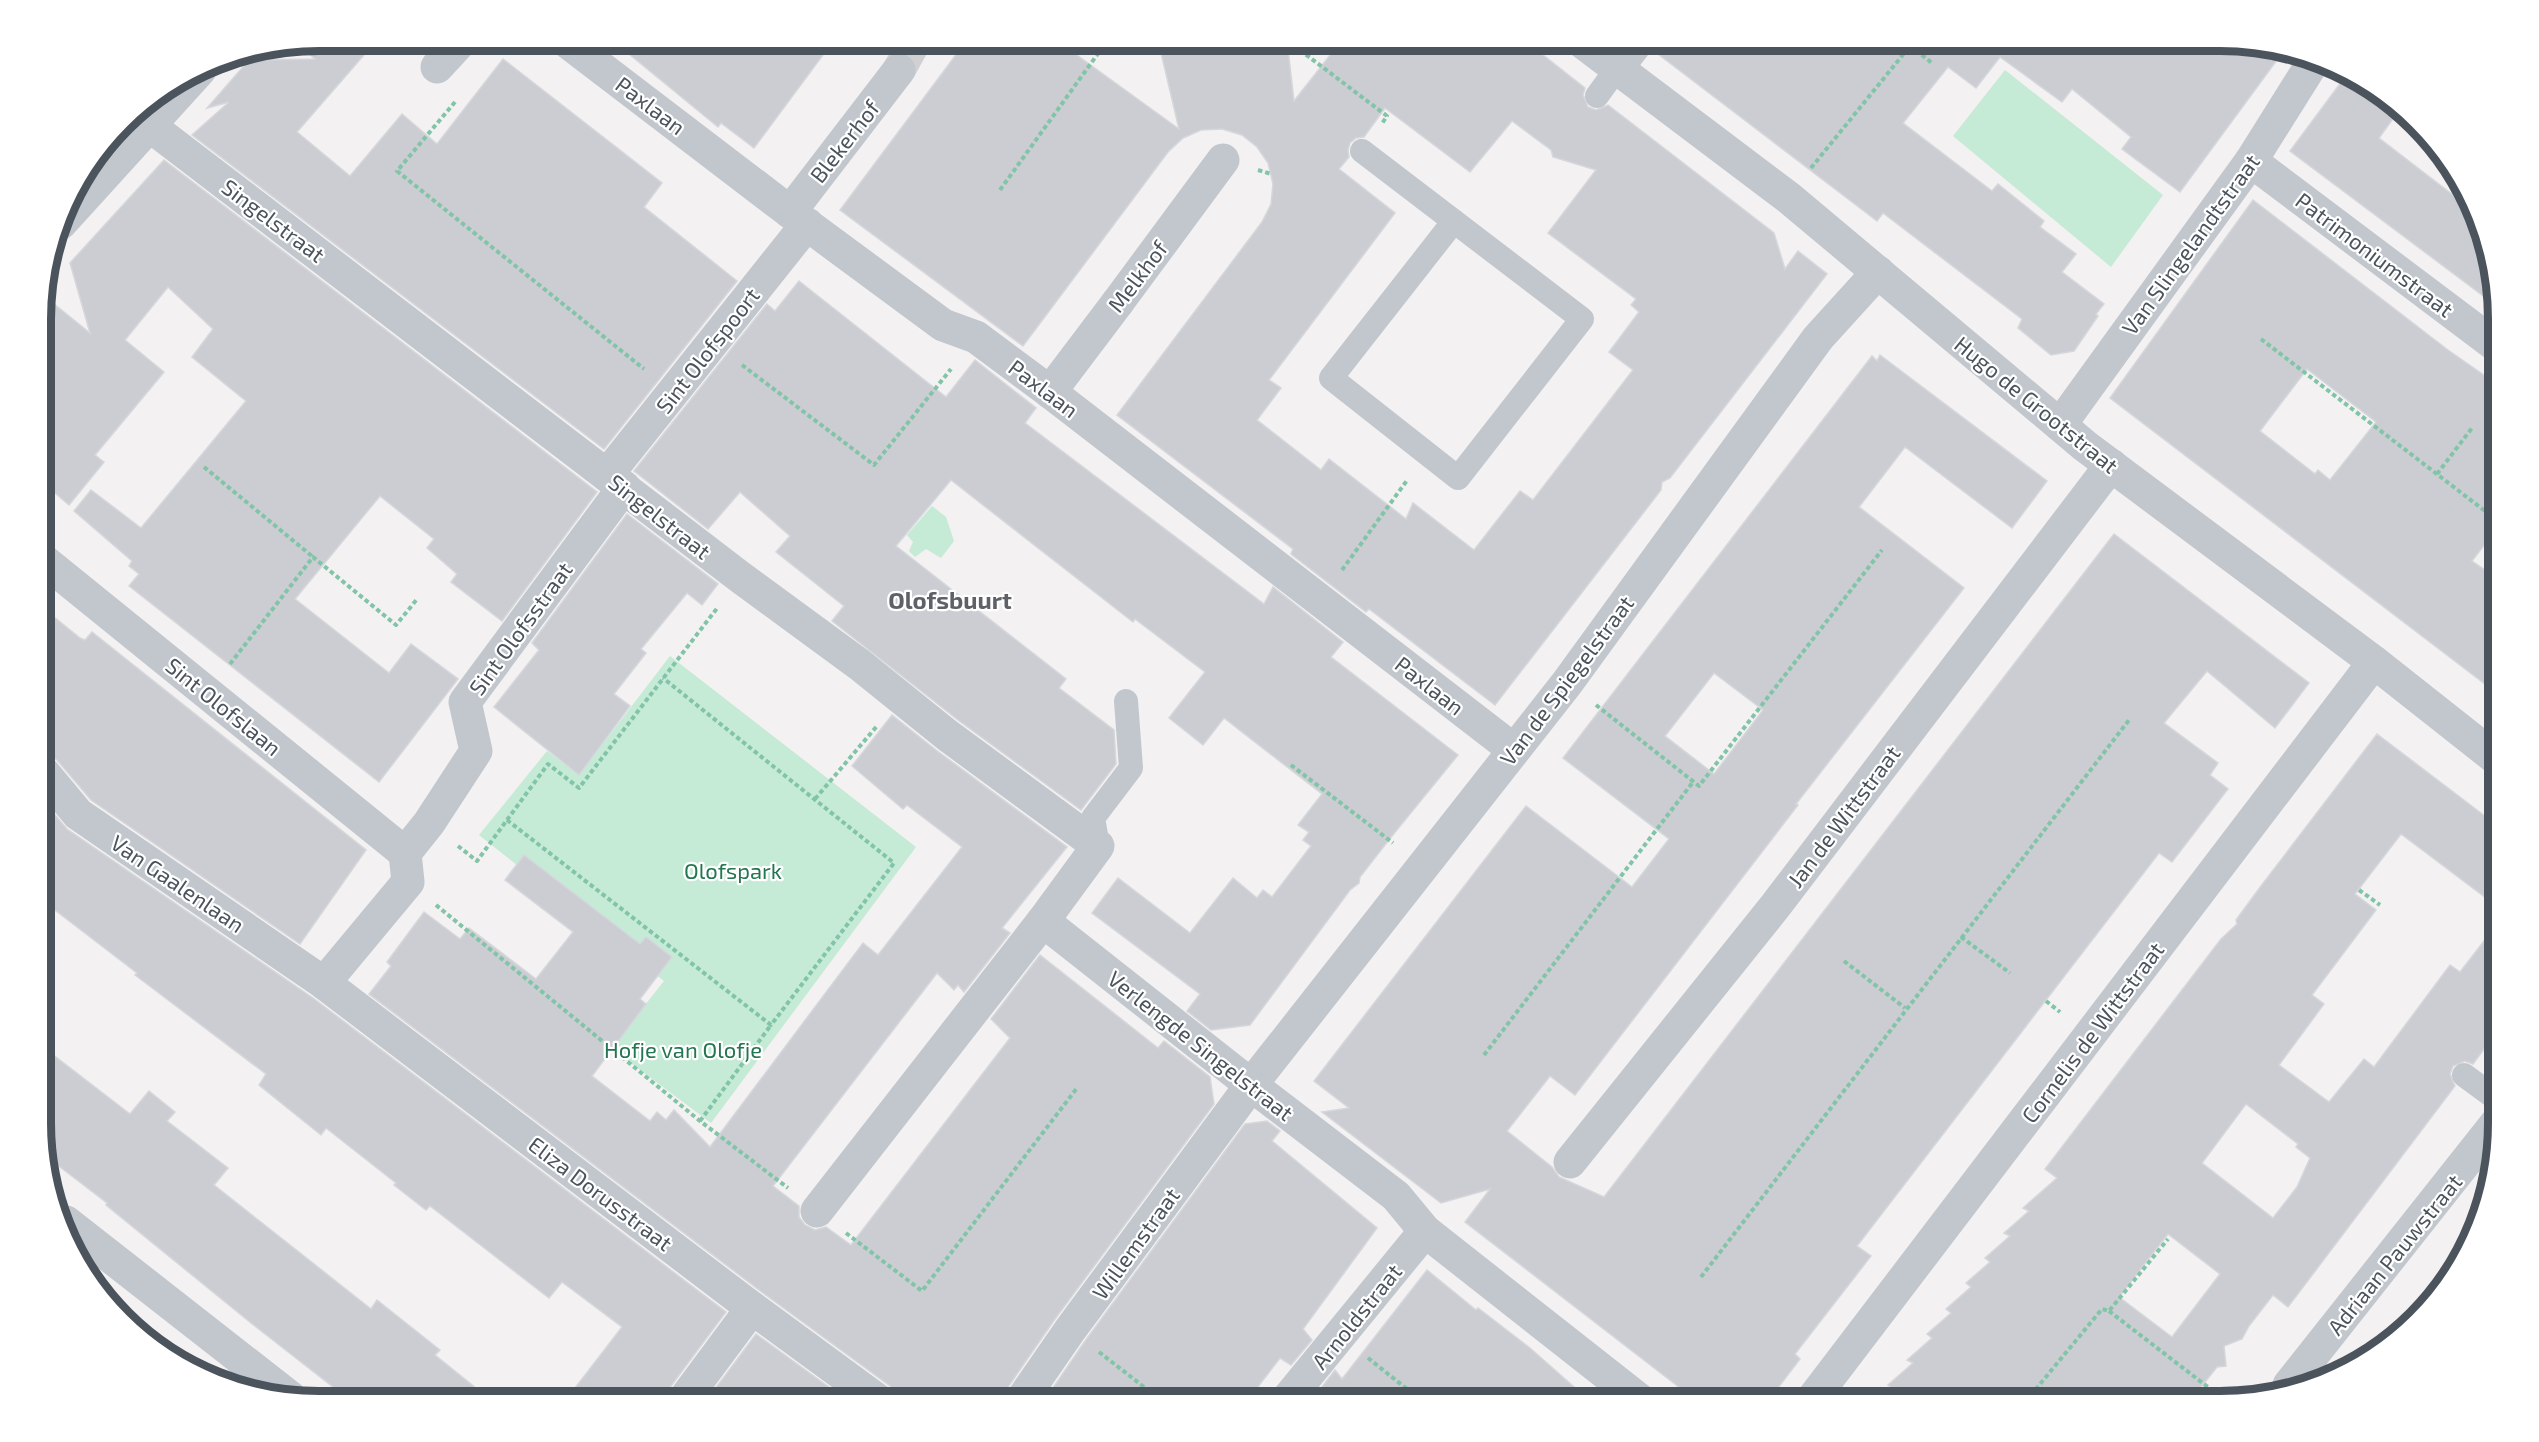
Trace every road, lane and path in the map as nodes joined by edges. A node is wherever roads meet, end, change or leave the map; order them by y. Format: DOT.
graph roads {
  1 [pos="451,51"];
  2 [pos="580,51"];
  3 [pos="1099,51"];
  4 [pos="1302,51"];
  5 [pos="1596,51"];
  6 [pos="1630,51"];
  7 [pos="1905,51"];
  8 [pos="1917,51"];
  9 [pos="1932,63"];
  10 [pos="436,67"];
  11 [pos="1618,67"];
  12 [pos="2311,67"];
  13 [pos="899,70"];
  14 [pos="185,87"];
  15 [pos="1597,96"];
  16 [pos="457,100"];
  17 [pos="150,126"];
  18 [pos="1362,151"];
  19 [pos="1223,160"];
  20 [pos="2251,161"];
  21 [pos="1814,164"];
  22 [pos="1000,190"];
  23 [pos="75,207"];
  24 [pos="798,218"];
  25 [pos="1454,221"];
  26 [pos="1878,272"];
  27 [pos="976,338"];
  28 [pos="2261,339"];
  29 [pos="2488,339"];
  30 [pos="713,342"];
  31 [pos="1050,392"];
  32 [pos="674,393"];
  33 [pos="2060,425"];
  34 [pos="2472,428"];
  35 [pos="1427,454"];
  36 [pos="2111,465"];
  37 [pos="204,467"];
  38 [pos="2437,474"];
  39 [pos="616,481"];
  40 [pos="2488,513"];
  41 [pos="1882,550"];
  42 [pos="313,557"];
  43 [pos="51,566"];
  44 [pos="740,577"];
  45 [pos="418,598"];
  46 [pos="1320,600"];
  47 [pos="2374,662"];
  48 [pos="663,678"];
  49 [pos="1567,683"];
  50 [pos="207,693"];
  51 [pos="901,698"];
  52 [pos="1126,701"];
  53 [pos="2129,720"];
  54 [pos="1514,750"];
  55 [pos="2488,752"];
  56 [pos="1291,765"];
  57 [pos="51,782"];
  58 [pos="1693,782"];
  59 [pos="815,799"];
  60 [pos="507,820"];
  61 [pos="429,823"];
  62 [pos="1098,846"];
  63 [pos="1423,866"];
  64 [pos="406,867"];
  65 [pos="2359,890"];
  66 [pos="2380,905"];
  67 [pos="1043,921"];
  68 [pos="1961,937"];
  69 [pos="1844,961"];
  70 [pos="2010,973"];
  71 [pos="324,983"];
  72 [pos="1905,1008"];
  73 [pos="771,1025"];
  74 [pos="1484,1055"];
  75 [pos="2464,1075"];
  76 [pos="1251,1085"];
  77 [pos="1077,1088"];
  78 [pos="2488,1093"];
  79 [pos="700,1122"];
  80 [pos="2487,1134"];
  81 [pos="1570,1162"];
  82 [pos="817,1210"];
  83 [pos="71,1226"];
  84 [pos="1425,1231"];
  85 [pos="2168,1239"];
  86 [pos="1701,1277"];
  87 [pos="752,1308"];
  88 [pos="2109,1311"];
  89 [pos="1070,1330"];
  90 [pos="1362,1353"];
  91 [pos="2292,1381"];
  92 [pos="278,1388"];
  93 [pos="690,1391"];
  94 [pos="865,1391"];
  95 [pos="1028,1391"];
  96 [pos="1149,1391"];
  97 [pos="1294,1391"];
  98 [pos="1410,1391"];
  99 [pos="1628,1391"];
  100 [pos="1818,1391"];
  101 [pos="2034,1391"];
  102 [pos="2213,1391"];
  1 -- 10 [label="street"];
  2 -- 24 [label="street, Paxlaan"];
  3 -- 22 [label="path"];
  4 -- 18 [label="path"];
  5 -- 11 [label="street, Hugo de Grootstraat"];
  6 -- 11 [label="street"];
  7 -- 21 [label="path"];
  8 -- 9 [label="path"];
  11 -- 15 [label="lane"];
  11 -- 26 [label="street, Hugo de Grootstraat"];
  12 -- 20 [label="street, Van Slingelandtstraat"];
  13 -- 24 [label="street, Blekerhof"];
  14 -- 17 [label="street"];
  16 -- 32 [label="path"];
  17 -- 23 [label="street"];
  17 -- 39 [label="street, Singelstraat"];
  18 -- 25 [label="lane"];
  19 -- 31 [label="street, Melkhof"];
  20 -- 29 [label="street, Patrimoniumstraat"];
  20 -- 33 [label="street, Van Slingelandtstraat"];
  24 -- 27 [label="street, Paxlaan"];
  24 -- 30 [label="street, Sint Olofspoort"];
  25 -- 35 [label="lane"];
  25 -- 35 [label="lane"];
  26 -- 33 [label="street, Hugo de Grootstraat"];
  26 -- 49 [label="street, Van de Spiegelstraat"];
  27 -- 30 [label="path"];
  27 -- 31 [label="street, Paxlaan"];
  28 -- 38 [label="path"];
  30 -- 32 [label="street, Sint Olofspoort"];
  31 -- 46 [label="street, Paxlaan"];
  32 -- 39 [label="street, Sint Olofspoort"];
  33 -- 36 [label="street, Hugo de Grootstraat"];
  34 -- 38 [label="path"];
  35 -- 46 [label="path"];
  36 -- 47 [label="street, Hugo de Grootstraat"];
  36 -- 81 [label="street, Jan de Wittstraat"];
  37 -- 42 [label="path"];
  38 -- 40 [label="path"];
  39 -- 44 [label="street, Singelstraat"];
  39 -- 61 [label="street, Sint Olofsstraat"];
  41 -- 58 [label="path"];
  42 -- 45 [label="path"];
  42 -- 50 [label="path"];
  43 -- 50 [label="street, Sint Olofslaan"];
  44 -- 48 [label="path"];
  44 -- 51 [label="street, Singelstraat"];
  46 -- 54 [label="street, Paxlaan"];
  47 -- 55 [label="street, Hugo de Grootstraat"];
  47 -- 100 [label="street, Cornelis de Wittstraat"];
  48 -- 59 [label="path"];
  48 -- 60 [label="path"];
  49 -- 54 [label="street, Van de Spiegelstraat"];
  49 -- 58 [label="path"];
  50 -- 64 [label="street, Sint Olofslaan"];
  51 -- 59 [label="path"];
  51 -- 62 [label="street, Singelstraat"];
  52 -- 62 [label="lane"];
  53 -- 68 [label="path"];
  54 -- 63 [label="street, Van de Spiegelstraat"];
  56 -- 63 [label="path"];
  57 -- 71 [label="street, Van Gaalenlaan"];
  58 -- 74 [label="path"];
  59 -- 73 [label="path"];
  60 -- 61 [label="path"];
  60 -- 73 [label="path"];
  61 -- 64 [label="street, Sint Olofsstraat"];
  62 -- 67 [label="street"];
  63 -- 76 [label="street, Van de Spiegelstraat"];
  64 -- 71 [label="street, Sint Olofsstraat"];
  64 -- 79 [label="path"];
  65 -- 66 [label="path"];
  67 -- 76 [label="street, Verlengde Singelstraat"];
  67 -- 82 [label="street"];
  68 -- 70 [label="path"];
  68 -- 72 [label="path"];
  69 -- 72 [label="path"];
  71 -- 87 [label="street, Eliza Dorusstraat"];
  72 -- 86 [label="path"];
  73 -- 79 [label="path"];
  75 -- 78 [label="lane"];
  76 -- 84 [label="street, Verlengde Singelstraat"];
  76 -- 89 [label="street, Willemstraat"];
  77 -- 82 [label="path"];
  79 -- 82 [label="path"];
  80 -- 91 [label="street, Adriaan Pauwstraat"];
  83 -- 92 [label="street"];
  84 -- 97 [label="street, Arnoldstraat"];
  84 -- 99 [label="street, Verlengde Singelstraat"];
  85 -- 88 [label="path"];
  87 -- 93 [label="street"];
  87 -- 94 [label="street, Eliza Dorusstraat"];
  88 -- 101 [label="path"];
  88 -- 102 [label="path"];
  89 -- 95 [label="street, Willemstraat"];
  89 -- 96 [label="path"];
  90 -- 98 [label="path"];
}
